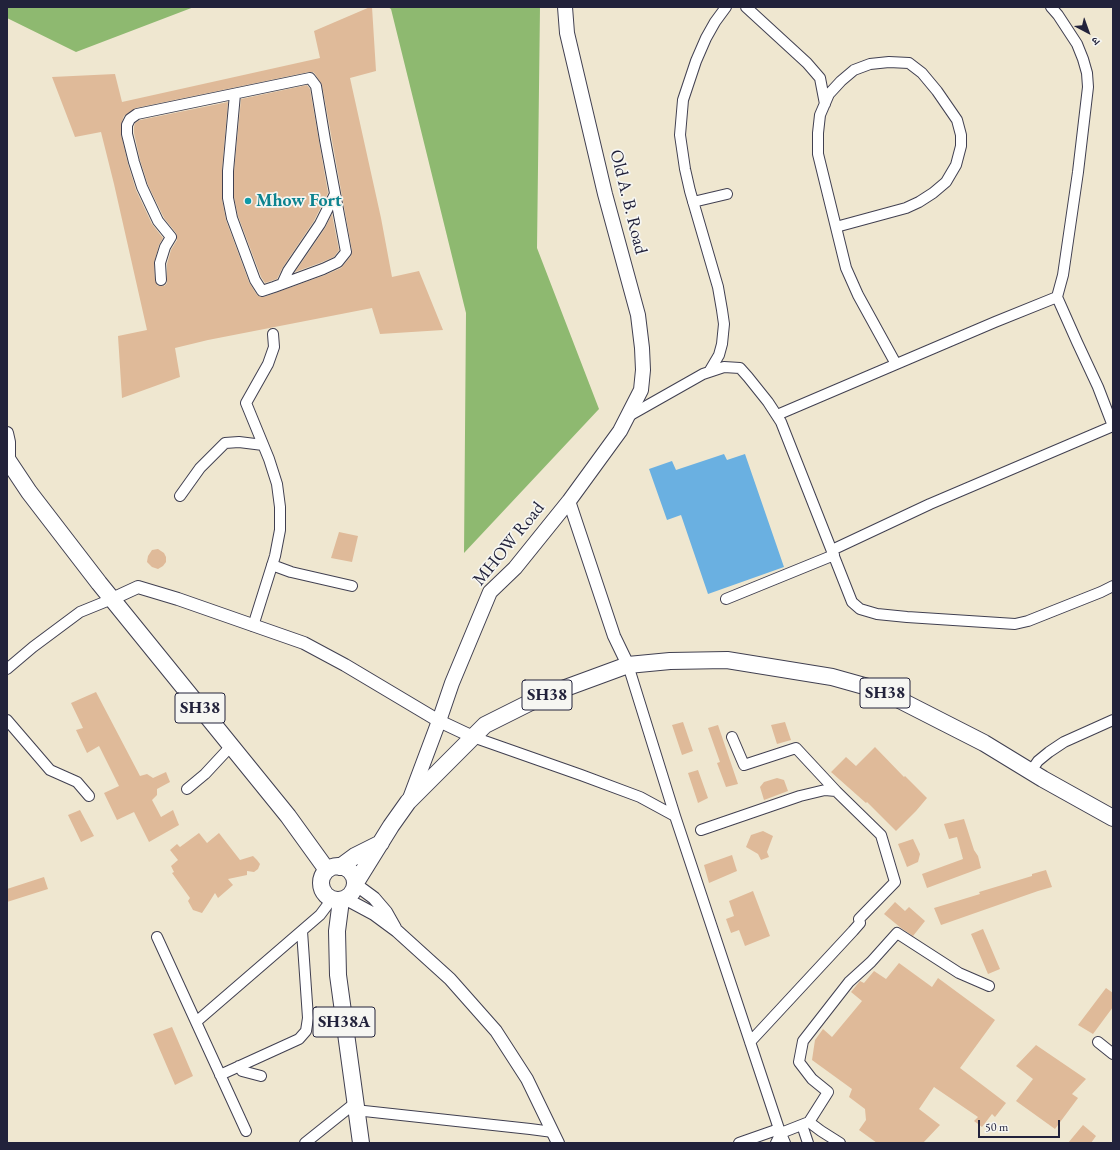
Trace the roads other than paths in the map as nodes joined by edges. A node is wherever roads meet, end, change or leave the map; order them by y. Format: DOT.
graph roads {
  1 [pos="565,7"];
  2 [pos="726,7"];
  3 [pos="746,7"];
  4 [pos="1051,7"];
  5 [pos="235,94"];
  6 [pos="825,104"];
  7 [pos="335,194"];
  8 [pos="727,194"];
  9 [pos="693,202"];
  10 [pos="836,227"];
  11 [pos="161,280"];
  12 [pos="282,284"];
  13 [pos="1058,297"];
  14 [pos="273,334"];
  15 [pos="896,364"];
  16 [pos="709,372"];
  17 [pos="630,411"];
  18 [pos="777,415"];
  19 [pos="7,433"];
  20 [pos="263,445"];
  21 [pos="8,460"];
  22 [pos="180,496"];
  23 [pos="569,501"];
  24 [pos="833,552"];
  25 [pos="272,565"];
  26 [pos="352,586"];
  27 [pos="1113,586"];
  28 [pos="112,599"];
  29 [pos="726,599"];
  30 [pos="253,626"];
  31 [pos="628,665"];
  32 [pos="7,669"];
  33 [pos="7,720"];
  34 [pos="1113,720"];
  35 [pos="439,721"];
  36 [pos="473,737"];
  37 [pos="732,737"];
  38 [pos="231,746"];
  39 [pos="1031,772"];
  40 [pos="188,789"];
  41 [pos="836,791"];
  42 [pos="89,796"];
  43 [pos="408,802"];
  44 [pos="674,816"];
  45 [pos="1113,818"];
  46 [pos="701,830"];
  47 [pos="381,843"];
  48 [pos="334,868"];
  49 [pos="355,884"];
  50 [pos="339,899"];
  51 [pos="302,931"];
  52 [pos="397,931"];
  53 [pos="157,937"];
  54 [pos="989,986"];
  55 [pos="196,1022"];
  56 [pos="750,1042"];
  57 [pos="1098,1042"];
  58 [pos="1113,1054"];
  59 [pos="239,1066"];
  60 [pos="220,1075"];
  61 [pos="261,1076"];
  62 [pos="355,1107"];
  63 [pos="805,1123"];
  64 [pos="246,1131"];
  65 [pos="780,1131"];
  66 [pos="555,1138"];
  67 [pos="305,1143"];
  68 [pos="361,1143"];
  69 [pos="739,1143"];
  70 [pos="776,1143"];
  71 [pos="785,1143"];
  72 [pos="808,1143"];
  73 [pos="840,1143"];
  1 -- 17 [label="main road, Old A. B. Road"];
  2 -- 9 [label="street"];
  3 -- 6 [label="street"];
  4 -- 13 [label="street"];
  5 -- 7 [label="street"];
  5 -- 11 [label="street"];
  5 -- 12 [label="street"];
  6 -- 10 [label="street"];
  6 -- 10 [label="street"];
  7 -- 12 [label="street"];
  7 -- 12 [label="street"];
  8 -- 9 [label="street"];
  9 -- 16 [label="street"];
  10 -- 15 [label="street"];
  13 -- 15 [label="street"];
  13 -- 24 [label="street"];
  14 -- 20 [label="street"];
  15 -- 18 [label="street"];
  16 -- 17 [label="street"];
  16 -- 18 [label="street"];
  17 -- 23 [label="main road, MHOW Road"];
  18 -- 24 [label="street"];
  19 -- 21 [label="street"];
  20 -- 22 [label="street"];
  20 -- 25 [label="street"];
  21 -- 28 [label="main road, SH38"];
  23 -- 31 [label="street"];
  23 -- 35 [label="main road, MHOW Road"];
  24 -- 27 [label="street"];
  24 -- 29 [label="street"];
  25 -- 26 [label="street"];
  25 -- 30 [label="street"];
  28 -- 30 [label="street"];
  28 -- 32 [label="street"];
  28 -- 38 [label="main road, SH38"];
  30 -- 35 [label="street"];
  31 -- 36 [label="main road, SH38"];
  31 -- 39 [label="main road, SH38"];
  31 -- 44 [label="street"];
  33 -- 42 [label="street"];
  34 -- 39 [label="street"];
  35 -- 36 [label="street"];
  35 -- 43 [label="main road, MHOW Road"];
  36 -- 43 [label="main road, SH38"];
  36 -- 44 [label="street"];
  37 -- 41 [label="street"];
  38 -- 40 [label="street"];
  38 -- 48 [label="main road, SH38"];
  39 -- 45 [label="main road, SH38"];
  41 -- 46 [label="street"];
  41 -- 56 [label="street"];
  43 -- 47 [label="main road, SH38"];
  44 -- 56 [label="street"];
  47 -- 48 [label="main road"];
  47 -- 49 [label="main road, SH38"];
  48 -- 49 [label="main road, SH38"];
  48 -- 50 [label="main road"];
  49 -- 50 [label="main road, SH38"];
  49 -- 52 [label="street"];
  50 -- 51 [label="street"];
  50 -- 52 [label="street"];
  50 -- 62 [label="main road, SH38A"];
  51 -- 55 [label="street"];
  51 -- 59 [label="street"];
  52 -- 66 [label="street"];
  53 -- 55 [label="street"];
  54 -- 63 [label="street"];
  55 -- 60 [label="street"];
  56 -- 65 [label="street"];
  57 -- 58 [label="street"];
  59 -- 60 [label="street"];
  59 -- 61 [label="street"];
  60 -- 64 [label="street"];
  62 -- 66 [label="street"];
  62 -- 67 [label="street"];
  62 -- 68 [label="main road, SH38A"];
  63 -- 65 [label="street"];
  63 -- 72 [label="street"];
  63 -- 73 [label="street"];
  65 -- 69 [label="street"];
  65 -- 70 [label="street"];
  65 -- 71 [label="street"];
}
